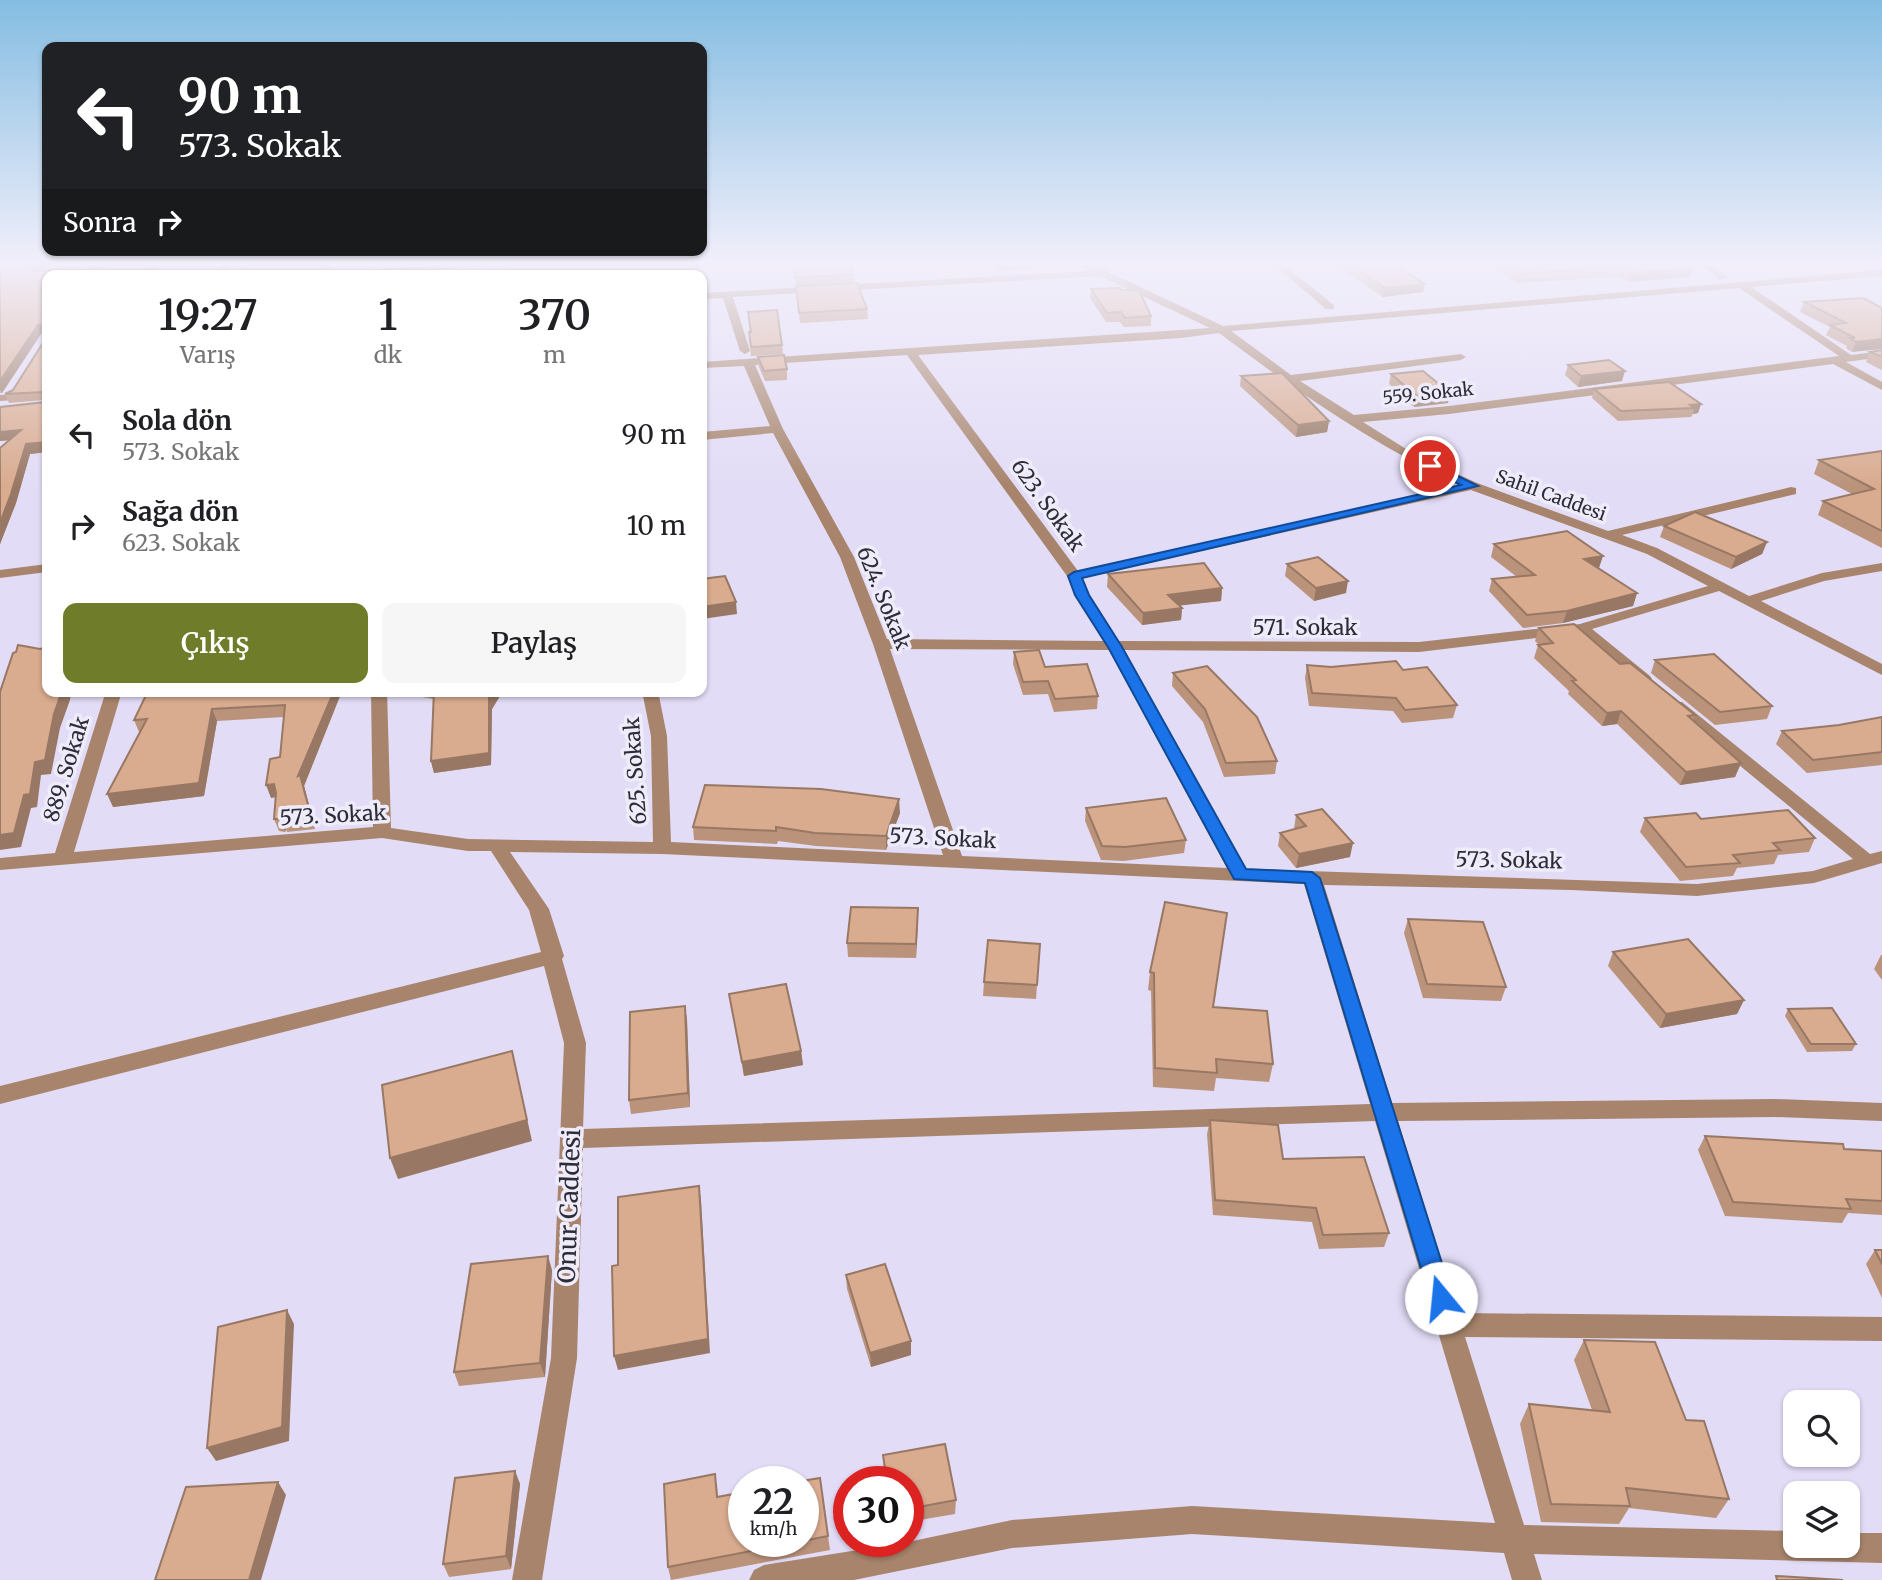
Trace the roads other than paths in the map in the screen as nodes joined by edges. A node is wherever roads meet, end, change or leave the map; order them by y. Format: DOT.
graph roads {
  1 [pos="741,339"];
  2 [pos="982,339"];
  3 [pos="1121,339"];
  4 [pos="1234,339"];
  5 [pos="1821,339"];
  6 [pos="910,352"];
  7 [pos="707,354"];
  8 [pos="1882,354"];
  9 [pos="746,356"];
  10 [pos="1461,357"];
  11 [pos="1849,358"];
  12 [pos="1835,360"];
  13 [pos="707,364"];
  14 [pos="1289,379"];
  15 [pos="1882,387"];
  16 [pos="8,394"];
  17 [pos="42,395"];
  18 [pos="42,406"];
  19 [pos="0,410"];
  20 [pos="1353,419"];
  21 [pos="777,429"];
  22 [pos="707,436"];
  23 [pos="1472,486"];
  24 [pos="1791,491"];
  25 [pos="1607,535"];
  26 [pos="1882,567"];
  27 [pos="42,569"];
  28 [pos="0,574"];
  29 [pos="1074,576"];
  30 [pos="1722,586"];
  31 [pos="1750,600"];
  32 [pos="1581,628"];
  33 [pos="881,644"];
  34 [pos="1115,647"];
  35 [pos="1882,670"];
  36 [pos="112,697"];
  37 [pos="379,697"];
  38 [pos="651,697"];
  39 [pos="382,832"];
  40 [pos="497,846"];
  41 [pos="662,848"];
  42 [pos="63,859"];
  43 [pos="1875,859"];
  44 [pos="954,861"];
  45 [pos="0,864"];
  46 [pos="1240,875"];
  47 [pos="1312,878"];
  48 [pos="554,956"];
  49 [pos="0,1095"];
  50 [pos="1384,1112"];
  51 [pos="1882,1112"];
  52 [pos="572,1139"];
  53 [pos="1450,1325"];
  54 [pos="1882,1329"];
  55 [pos="1515,1539"];
  56 [pos="1882,1548"];
  57 [pos="527,1580"];
  58 [pos="764,1580"];
  59 [pos="1527,1580"];
  1 -- 9 [label="street, 624. Sokak"];
  2 -- 9 [label="street"];
  3 -- 6 [label="street"];
  4 -- 14 [label="street, Sahil Caddesi"];
  5 -- 11 [label="street"];
  6 -- 9 [label="street"];
  6 -- 29 [label="street, 623. Sokak"];
  7 -- 9 [label="street"];
  8 -- 11 [label="street, 559. Sokak"];
  9 -- 13 [label="street"];
  9 -- 21 [label="street, 624. Sokak"];
  10 -- 14 [label="street"];
  11 -- 12 [label="street, 559. Sokak"];
  12 -- 15 [label="street"];
  12 -- 20 [label="street, 559. Sokak"];
  14 -- 20 [label="street, Sahil Caddesi"];
  16 -- 17 [label="street"];
  18 -- 19 [label="street"];
  20 -- 23 [label="street, Sahil Caddesi"];
  21 -- 22 [label="street"];
  21 -- 33 [label="street, 624. Sokak"];
  23 -- 25 [label="street, Sahil Caddesi"];
  23 -- 29 [label="street"];
  24 -- 25 [label="street"];
  25 -- 30 [label="street, Sahil Caddesi"];
  26 -- 31 [label="street"];
  27 -- 28 [label="street"];
  29 -- 34 [label="street, 623. Sokak"];
  30 -- 31 [label="street, Sahil Caddesi"];
  30 -- 32 [label="street, 571. Sokak"];
  31 -- 35 [label="street, Sahil Caddesi"];
  32 -- 34 [label="street, 571. Sokak"];
  32 -- 43 [label="street"];
  33 -- 34 [label="street, 571. Sokak"];
  33 -- 44 [label="street, 624. Sokak"];
  34 -- 46 [label="street, 623. Sokak"];
  36 -- 42 [label="street, 889. Sokak"];
  37 -- 39 [label="street"];
  38 -- 41 [label="street, 625. Sokak"];
  39 -- 40 [label="street, 573. Sokak"];
  39 -- 42 [label="street, 573. Sokak"];
  40 -- 41 [label="street, 573. Sokak"];
  40 -- 48 [label="street, Onur Caddesi"];
  41 -- 44 [label="street, 573. Sokak"];
  42 -- 45 [label="street, 573. Sokak"];
  43 -- 47 [label="street, 573. Sokak"];
  44 -- 46 [label="street, 573. Sokak"];
  46 -- 47 [label="street, 573. Sokak"];
  47 -- 50 [label="street"];
  48 -- 49 [label="street"];
  48 -- 52 [label="street, Onur Caddesi"];
  50 -- 51 [label="street"];
  50 -- 52 [label="street"];
  50 -- 53 [label="street"];
  52 -- 57 [label="street, Onur Caddesi"];
  53 -- 54 [label="street"];
  53 -- 55 [label="street"];
  55 -- 56 [label="street"];
  55 -- 58 [label="street"];
  55 -- 59 [label="street"];
}
